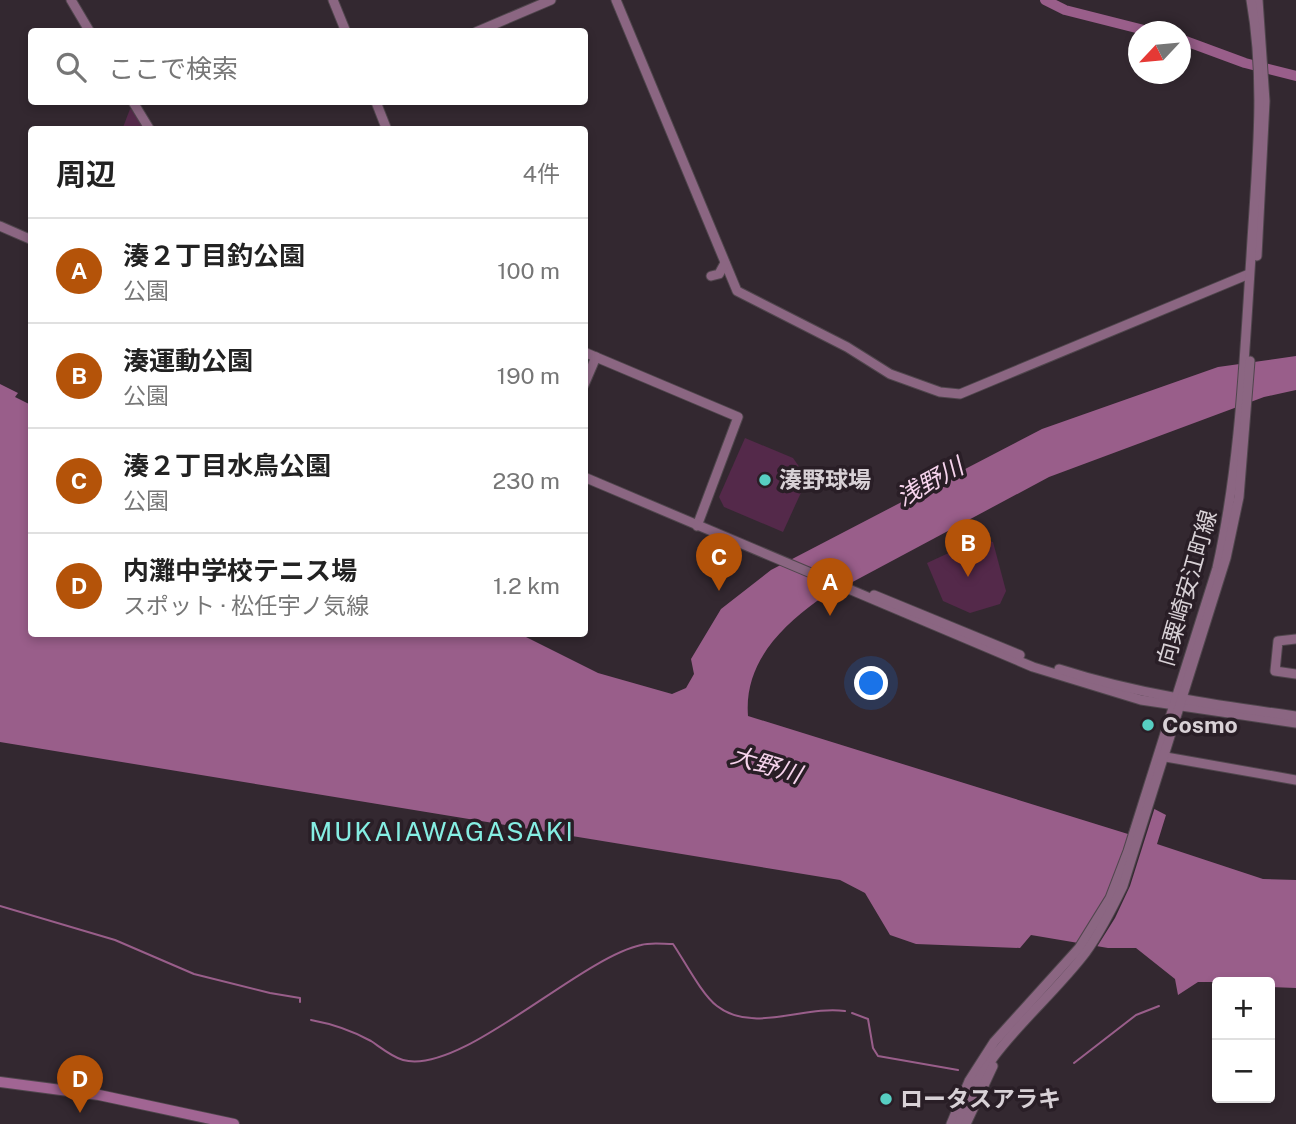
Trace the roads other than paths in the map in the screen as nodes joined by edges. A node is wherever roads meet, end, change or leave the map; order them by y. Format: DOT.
graph roads {
  1 [pos="71,0"];
  2 [pos="333,0"];
  3 [pos="551,0"];
  4 [pos="616,0"];
  5 [pos="1251,0"];
  6 [pos="1258,0"];
  7 [pos="88,28"];
  8 [pos="344,28"];
  9 [pos="485,28"];
  10 [pos="1258,29"];
  11 [pos="135,105"];
  12 [pos="377,105"];
  13 [pos="148,126"];
  14 [pos="385,126"];
  15 [pos="0,226"];
  16 [pos="28,238"];
  17 [pos="725,263"];
  18 [pos="711,276"];
  19 [pos="1251,281"];
  20 [pos="588,353"];
  21 [pos="596,356"];
  22 [pos="588,375"];
  23 [pos="588,479"];
  24 [pos="698,523"];
  25 [pos="1296,639"];
  26 [pos="1296,674"];
  27 [pos="1178,703"];
  28 [pos="1296,716"];
  29 [pos="1296,723"];
  30 [pos="1161,757"];
  31 [pos="1296,780"];
  32 [pos="1049,988"];
  33 [pos="0,1083"];
  34 [pos="234,1124"];
  35 [pos="949,1124"];
  36 [pos="959,1124"];
  37 [pos="966,1124"];
  1 -- 7 [label="street"];
  2 -- 8 [label="street"];
  3 -- 9 [label="street"];
  4 -- 17 [label="street"];
  5 -- 10 [label="street, 向粟崎安江町線"];
  6 -- 10 [label="street, 向粟崎安江町線"];
  10 -- 19 [label="street, 向粟崎安江町線"];
  11 -- 13 [label="street"];
  12 -- 14 [label="street"];
  15 -- 16 [label="street"];
  17 -- 18 [label="street"];
  17 -- 19 [label="street"];
  19 -- 27 [label="street, 向粟崎安江町線"];
  20 -- 21 [label="street"];
  21 -- 22 [label="street"];
  21 -- 24 [label="street"];
  23 -- 24 [label="street"];
  24 -- 27 [label="street"];
  25 -- 26 [label="street"];
  27 -- 28 [label="street"];
  27 -- 29 [label="street"];
  27 -- 30 [label="street, 向粟崎安江町線"];
  30 -- 31 [label="street"];
  30 -- 32 [label="street, 向粟崎安江町線"];
  32 -- 35 [label="street, 向粟崎安江町線"];
  32 -- 35 [label="street"];
  32 -- 36 [label="street, 向粟崎安江町線"];
  32 -- 37 [label="street"];
  33 -- 34 [label="main road"];
}
